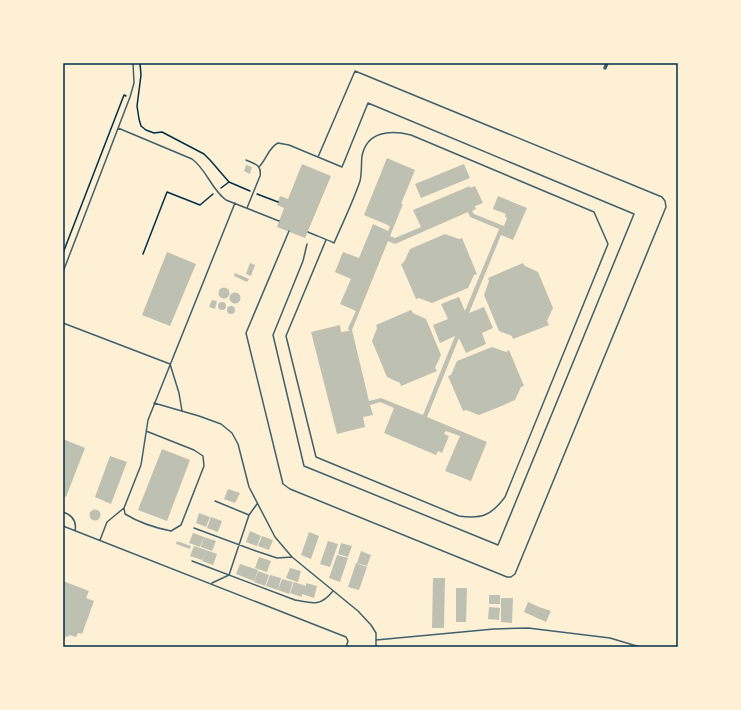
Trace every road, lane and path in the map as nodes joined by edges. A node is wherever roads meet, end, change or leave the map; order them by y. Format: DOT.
graph roads {
  1 [pos="132,63"];
  2 [pos="140,63"];
  3 [pos="607,63"];
  4 [pos="605,68"];
  5 [pos="130,97"];
  6 [pos="118,128"];
  7 [pos="318,157"];
  8 [pos="246,160"];
  9 [pos="259,167"];
  10 [pos="229,182"];
  11 [pos="217,191"];
  12 [pos="254,192"];
  13 [pos="278,202"];
  14 [pos="235,203"];
  15 [pos="247,208"];
  16 [pos="279,221"];
  17 [pos="289,231"];
  18 [pos="308,232"];
  19 [pos="326,240"];
  20 [pos="307,244"];
  21 [pos="63,253"];
  22 [pos="143,254"];
  23 [pos="63,272"];
  24 [pos="63,323"];
  25 [pos="170,364"];
  26 [pos="154,403"];
  27 [pos="182,411"];
  28 [pos="146,431"];
  29 [pos="215,501"];
  30 [pos="257,504"];
  31 [pos="124,508"];
  32 [pos="63,512"];
  33 [pos="249,515"];
  34 [pos="63,526"];
  35 [pos="194,528"];
  36 [pos="75,531"];
  37 [pos="100,540"];
  38 [pos="240,545"];
  39 [pos="292,557"];
  40 [pos="192,561"];
  41 [pos="229,575"];
  42 [pos="211,584"];
  43 [pos="333,590"];
  44 [pos="376,640"];
  45 [pos="346,647"];
  46 [pos="376,647"];
  47 [pos="640,647"];
  1 -- 5 [label="lane"];
  2 -- 10 [label="path"];
  3 -- 4 [label="street"];
  5 -- 6 [label="lane"];
  5 -- 21 [label="path"];
  6 -- 11 [label="lane"];
  6 -- 23 [label="lane"];
  7 -- 9 [label="lane"];
  7 -- 17 [label="lane"];
  7 -- 20 [label="lane"];
  8 -- 9 [label="lane"];
  9 -- 12 [label="lane"];
  10 -- 11 [label="path"];
  10 -- 12 [label="path"];
  11 -- 14 [label="lane"];
  11 -- 22 [label="path"];
  12 -- 13 [label="path"];
  12 -- 15 [label="lane"];
  14 -- 15 [label="lane"];
  14 -- 25 [label="lane"];
  15 -- 16 [label="lane"];
  18 -- 19 [label="lane"];
  19 -- 19 [label="lane"];
  24 -- 25 [label="lane"];
  25 -- 26 [label="lane"];
  25 -- 27 [label="lane"];
  26 -- 27 [label="lane"];
  26 -- 28 [label="lane"];
  27 -- 30 [label="lane"];
  28 -- 31 [label="lane"];
  28 -- 31 [label="lane"];
  29 -- 33 [label="lane"];
  30 -- 33 [label="lane"];
  30 -- 39 [label="lane"];
  31 -- 37 [label="lane"];
  32 -- 36 [label="lane"];
  33 -- 38 [label="lane"];
  34 -- 36 [label="lane"];
  35 -- 38 [label="lane"];
  36 -- 37 [label="lane"];
  37 -- 42 [label="lane"];
  38 -- 39 [label="lane"];
  38 -- 41 [label="lane"];
  39 -- 43 [label="lane"];
  40 -- 41 [label="lane"];
  41 -- 42 [label="lane"];
  41 -- 43 [label="lane"];
  42 -- 45 [label="lane"];
  43 -- 44 [label="lane"];
  44 -- 46 [label="lane"];
  44 -- 47 [label="lane"];
}
